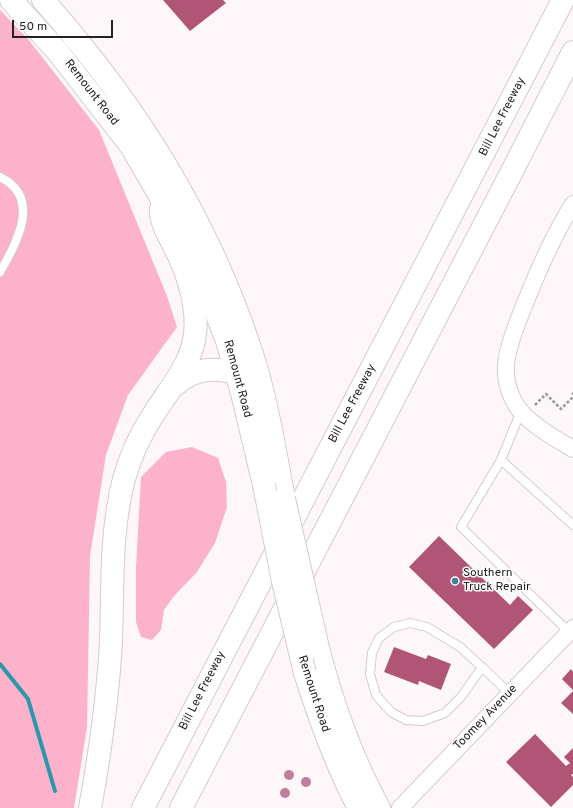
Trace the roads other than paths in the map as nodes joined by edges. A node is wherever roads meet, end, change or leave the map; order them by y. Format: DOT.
graph roads {
  1 [pos="563,0"];
  2 [pos="50,3"];
  3 [pos="16,5"];
  4 [pos="573,52"];
  5 [pos="0,177"];
  6 [pos="164,201"];
  7 [pos="573,204"];
  8 [pos="0,272"];
  9 [pos="236,372"];
  10 [pos="259,379"];
  11 [pos="166,395"];
  12 [pos="528,408"];
  13 [pos="573,450"];
  14 [pos="501,460"];
  15 [pos="573,525"];
  16 [pos="571,630"];
  17 [pos="482,667"];
  18 [pos="510,694"];
  19 [pos="90,808"];
  20 [pos="143,808"];
  21 [pos="182,808"];
  22 [pos="359,808"];
  23 [pos="379,808"];
  24 [pos="400,808"];
  1 -- 20 [label="main road, Bill Lee Freeway"];
  2 -- 10 [label="main road, Remount Road"];
  3 -- 6 [label="main road, Remount Road"];
  4 -- 21 [label="main road"];
  5 -- 8 [label="lane"];
  6 -- 9 [label="main road, Remount Road"];
  6 -- 11 [label="main road"];
  7 -- 12 [label="street"];
  9 -- 10 [label="main road"];
  9 -- 11 [label="main road"];
  9 -- 22 [label="main road, Remount Road, bridge"];
  10 -- 23 [label="main road, Remount Road, bridge"];
  11 -- 19 [label="main road"];
  12 -- 13 [label="street"];
  12 -- 14 [label="lane"];
  14 -- 15 [label="lane"];
  14 -- 16 [label="lane"];
  16 -- 18 [label="street, Toomey Avenue"];
  17 -- 17 [label="lane"];
  17 -- 18 [label="lane"];
  18 -- 24 [label="street, Toomey Avenue"];
}
